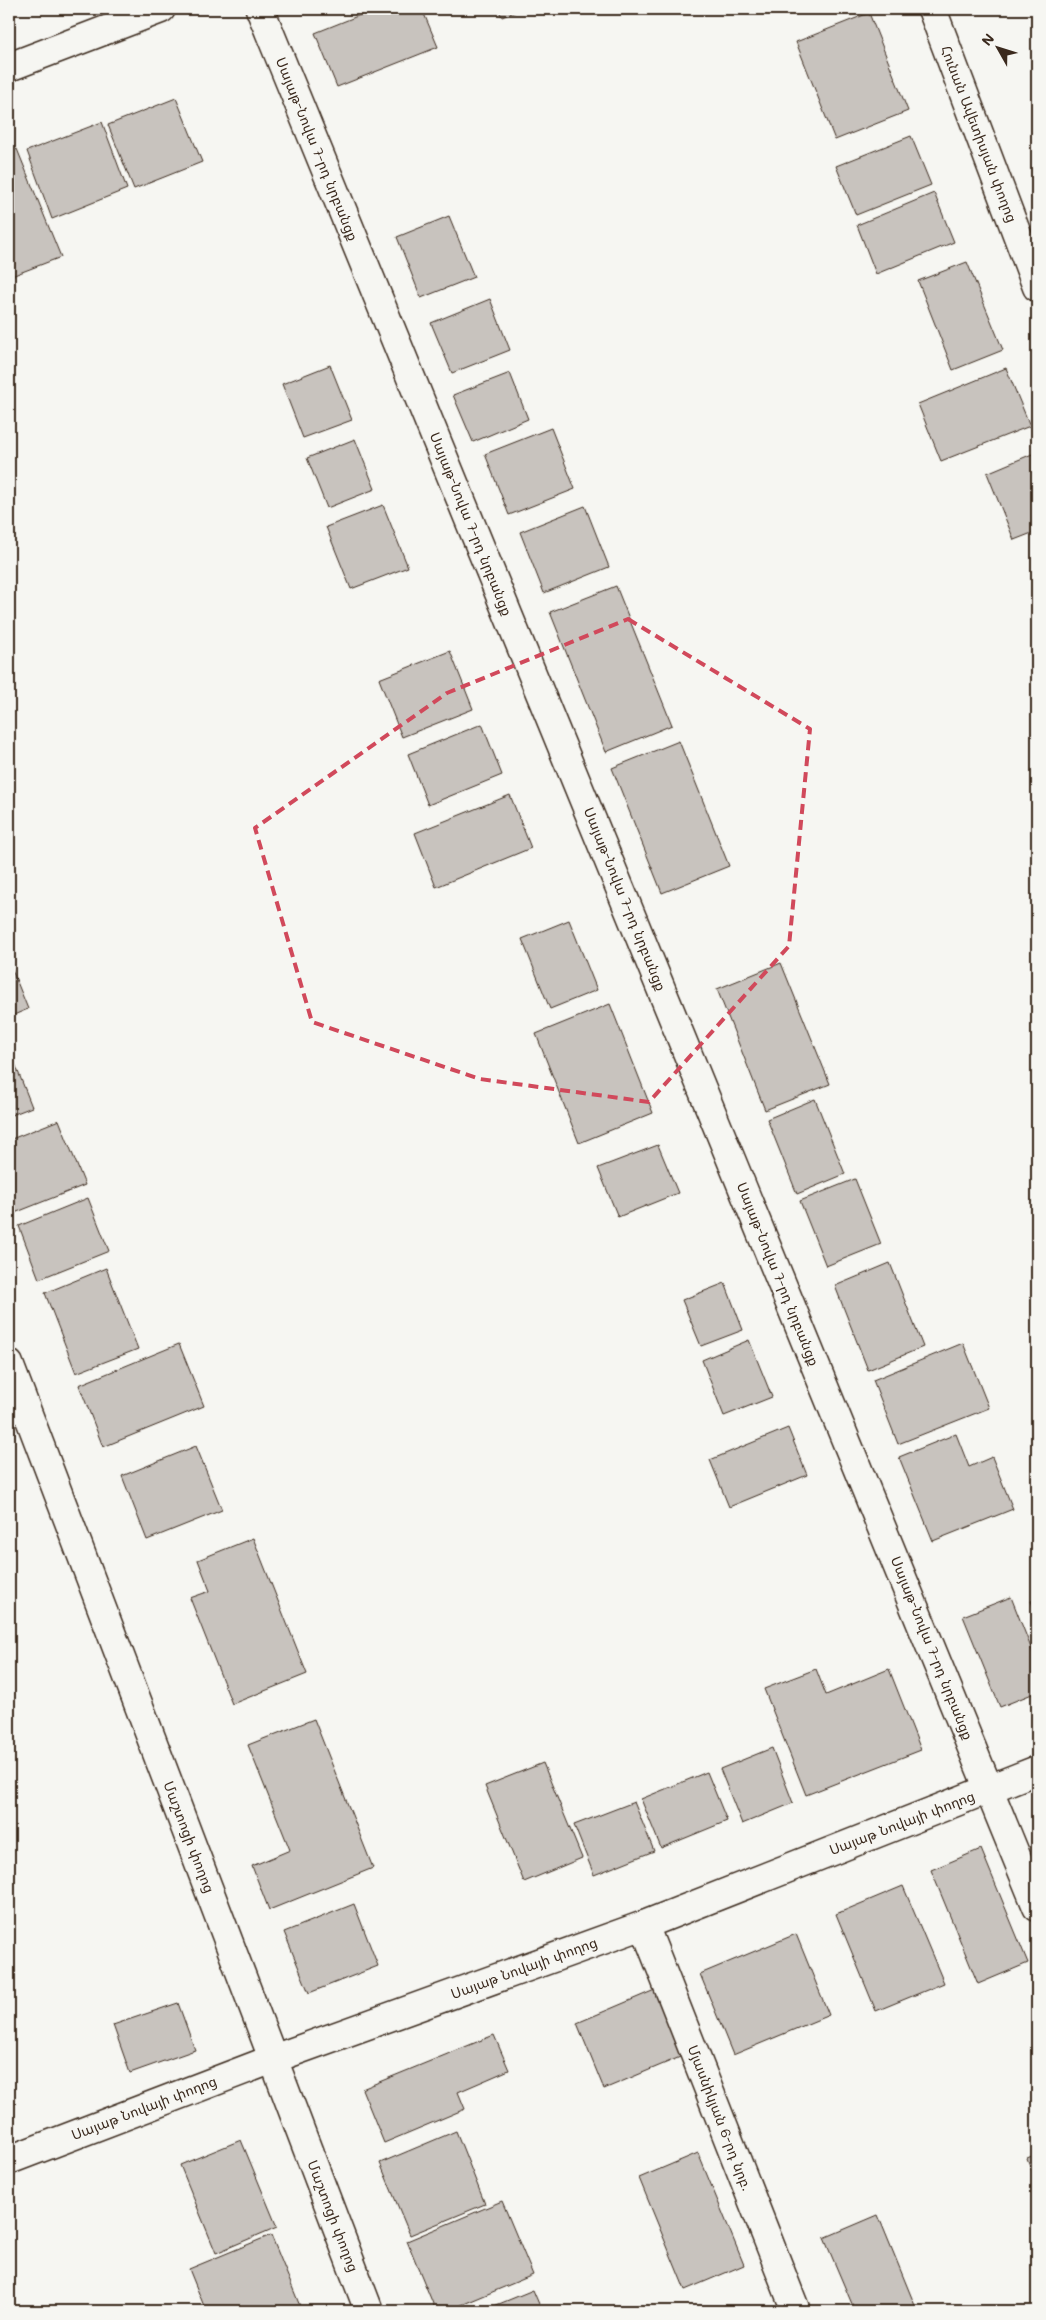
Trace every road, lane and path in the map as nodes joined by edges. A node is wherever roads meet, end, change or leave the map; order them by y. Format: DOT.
graph roads {
  1 [pos="161,9"];
  2 [pos="260,9"];
  3 [pos="932,9"];
  4 [pos="9,67"];
  5 [pos="1037,287"];
  6 [pos="9,1364"];
  7 [pos="1037,1770"];
  8 [pos="990,1789"];
  9 [pos="1037,1907"];
  10 [pos="644,1925"];
  11 [pos="273,2058"];
  12 [pos="9,2160"];
  13 [pos="369,2311"];
  14 [pos="796,2311"];
  1 -- 4 [label="street"];
  2 -- 8 [label="street, Սայաթ-Նովա 7-րդ նրբանցք"];
  3 -- 5 [label="street, Հունան Ավետիսյան փողոց"];
  6 -- 11 [label="street, Մաշտոցի փողոց"];
  7 -- 8 [label="street, Սայաթ Նովայի փողոց"];
  8 -- 9 [label="street, Սայաթ-Նովա 7-րդ նրբանցք"];
  8 -- 10 [label="street, Սայաթ Նովայի փողոց"];
  10 -- 11 [label="street, Սայաթ Նովայի փողոց"];
  10 -- 14 [label="street, Մյասնիկյան 6-րդ նրբ."];
  11 -- 12 [label="street, Սայաթ Նովայի փողոց"];
  11 -- 13 [label="street, Մաշտոցի փողոց"];
}
